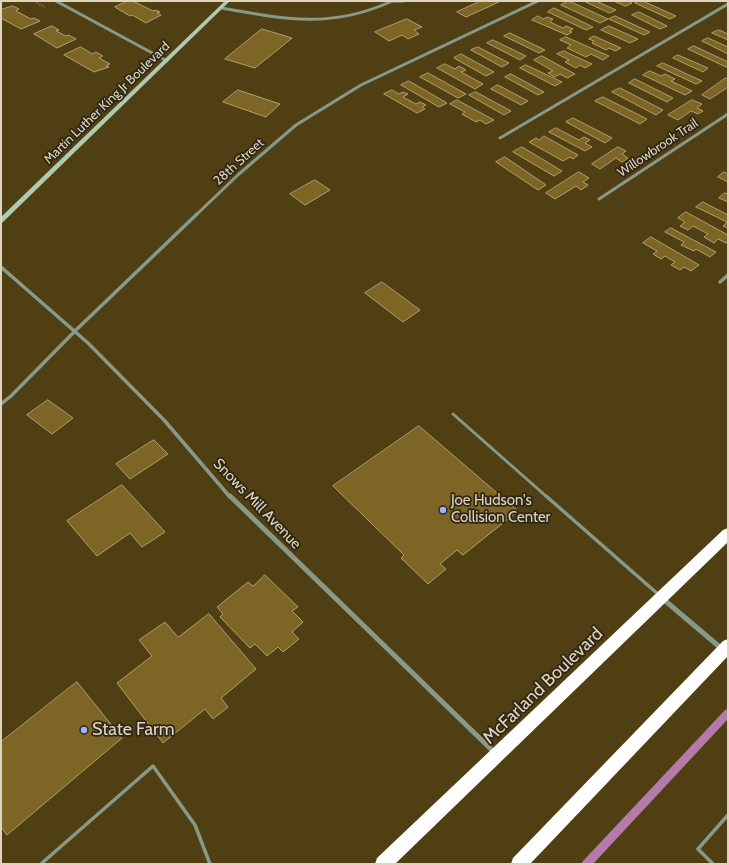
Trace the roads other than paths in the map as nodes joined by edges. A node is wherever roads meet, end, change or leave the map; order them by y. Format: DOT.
graph roads {
  1 [pos="56,1"];
  2 [pos="228,1"];
  3 [pos="403,1"];
  4 [pos="538,1"];
  5 [pos="390,2"];
  6 [pos="728,4"];
  7 [pos="221,8"];
  8 [pos="167,61"];
  9 [pos="728,114"];
  10 [pos="500,138"];
  11 [pos="599,200"];
  12 [pos="1,221"];
  13 [pos="1,267"];
  14 [pos="728,275"];
  15 [pos="720,282"];
  16 [pos="76,330"];
  17 [pos="1,404"];
  18 [pos="453,414"];
  19 [pos="728,534"];
  20 [pos="662,598"];
  21 [pos="727,650"];
  22 [pos="497,756"];
  23 [pos="728,815"];
  24 [pos="42,863"];
  25 [pos="210,864"];
  26 [pos="383,864"];
  27 [pos="519,864"];
  28 [pos="713,864"];
  1 -- 8 [label="street"];
  2 -- 7 [label="main road, Martin Luther King Jr Boulevard"];
  3 -- 5 [label="street"];
  4 -- 16 [label="street, 28th Street"];
  5 -- 7 [label="street"];
  6 -- 10 [label="street"];
  7 -- 8 [label="main road, Martin Luther King Jr Boulevard"];
  8 -- 12 [label="main road, Martin Luther King Jr Boulevard"];
  9 -- 11 [label="street, Willowbrook Trail"];
  13 -- 16 [label="street, Snows Mill Avenue"];
  14 -- 15 [label="street"];
  16 -- 17 [label="street, 28th Street"];
  16 -- 22 [label="street, Snows Mill Avenue"];
  18 -- 20 [label="lane"];
  19 -- 20 [label="highway, McFarland Boulevard"];
  20 -- 21 [label="street"];
  20 -- 22 [label="highway, McFarland Boulevard"];
  21 -- 27 [label="highway"];
  22 -- 26 [label="highway, McFarland Boulevard"];
  23 -- 28 [label="lane"];
  24 -- 25 [label="lane"];
}
